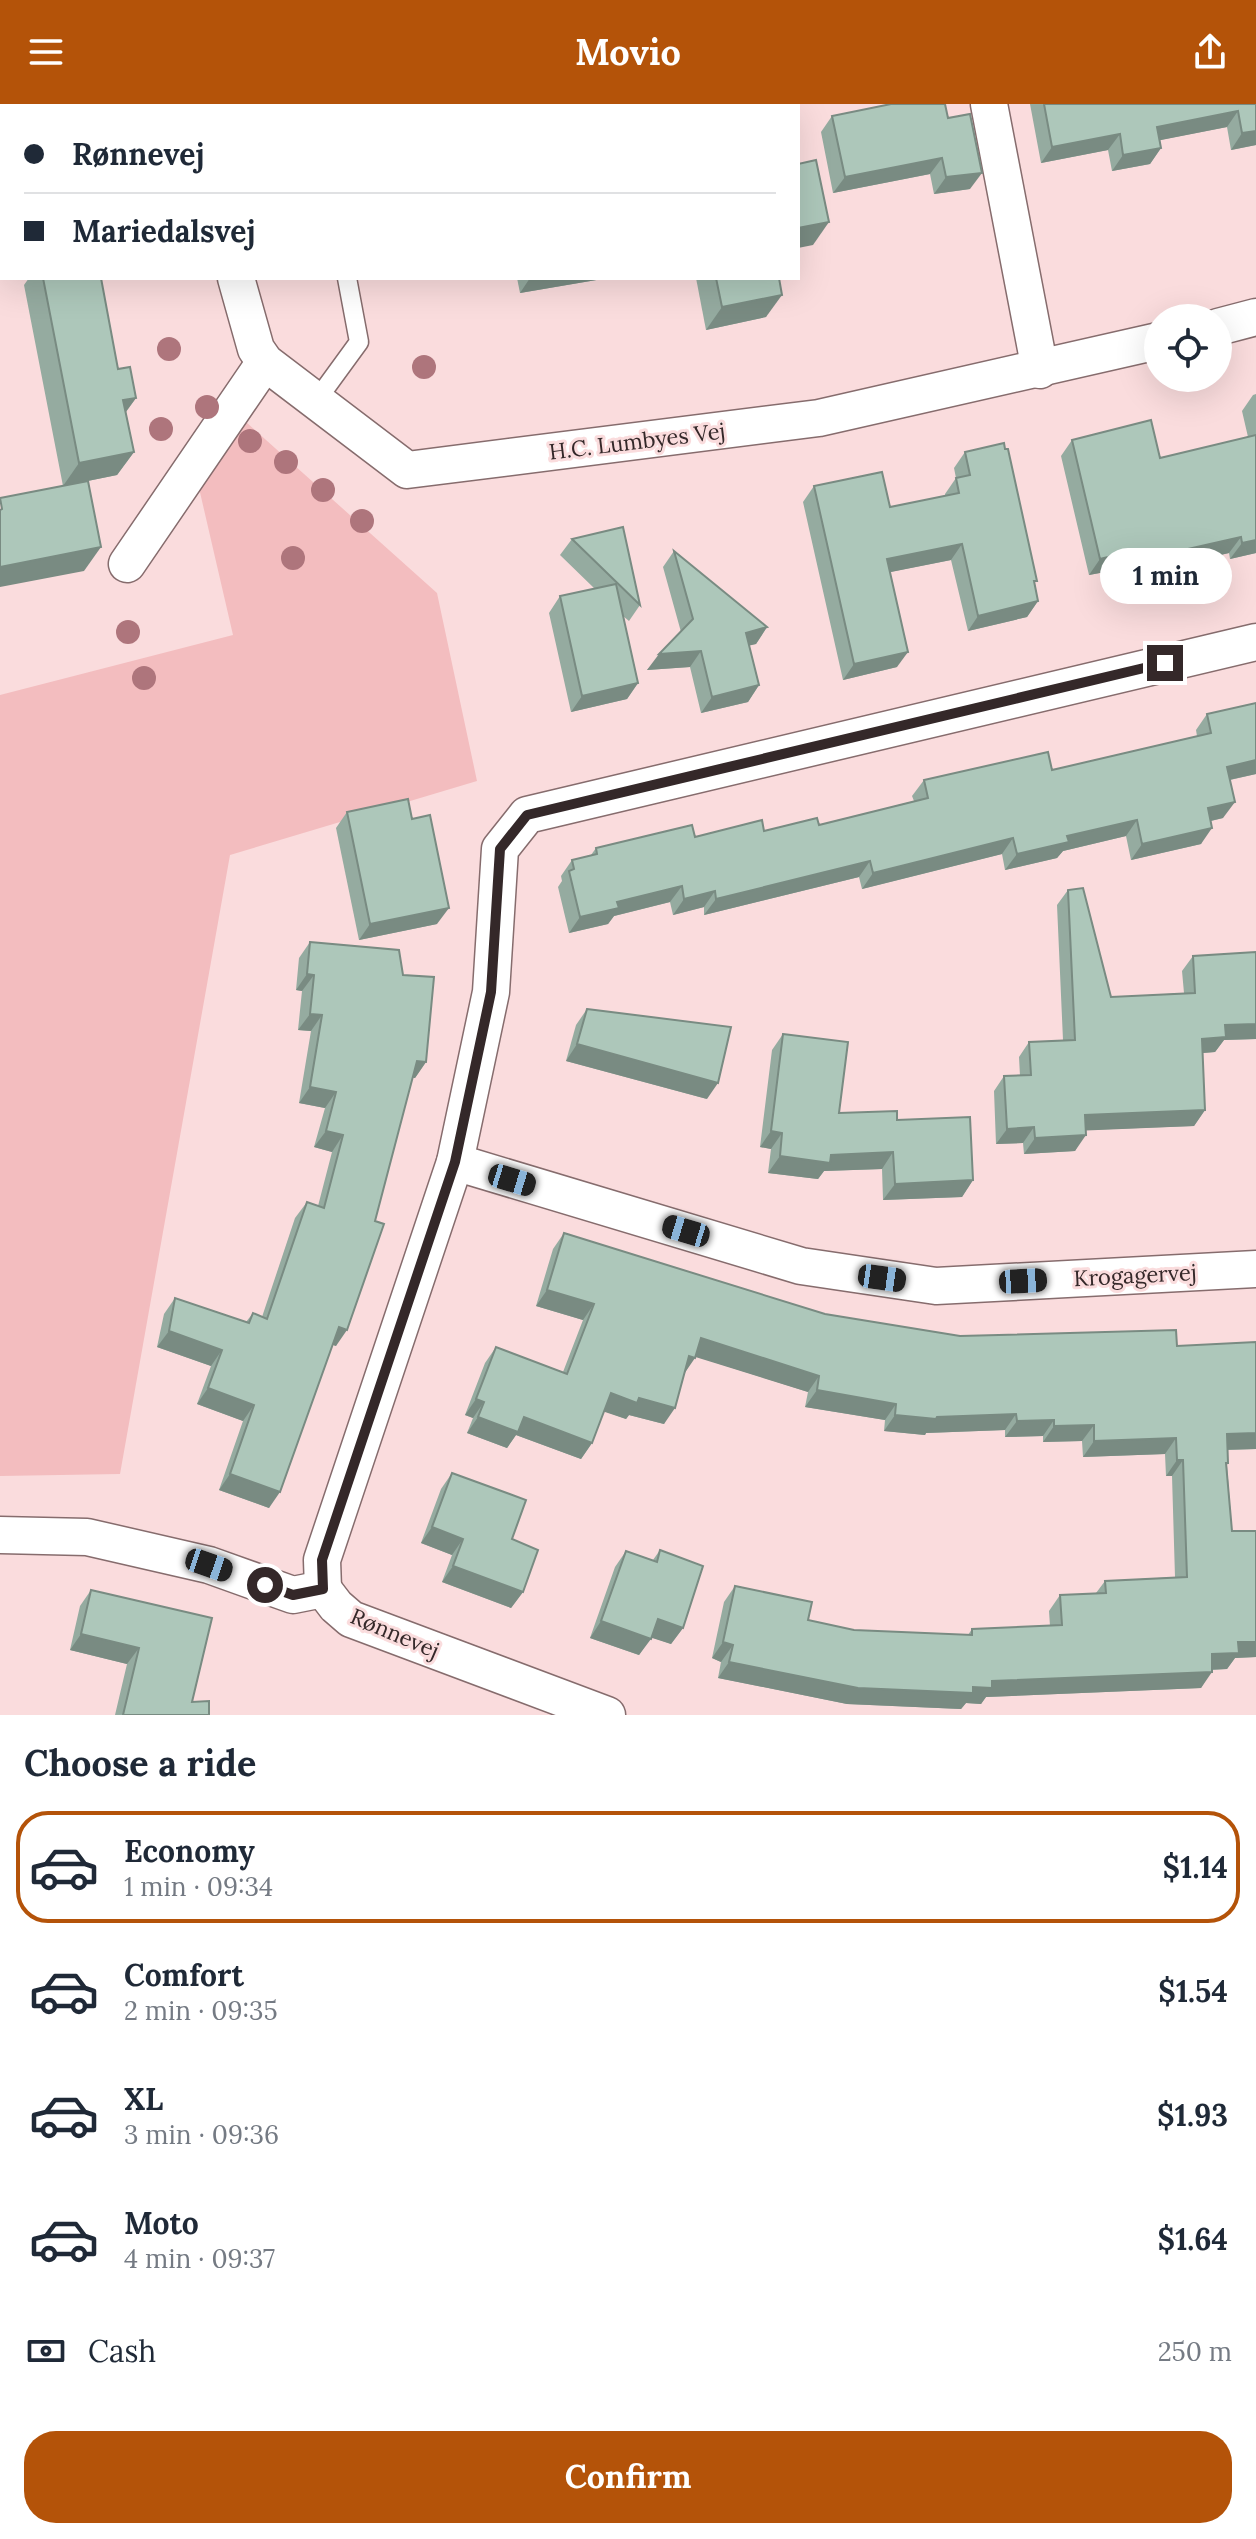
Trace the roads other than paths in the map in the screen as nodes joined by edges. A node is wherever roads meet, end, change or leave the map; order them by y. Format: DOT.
graph roads {
  1 [pos="989,104"];
  2 [pos="237,280"];
  3 [pos="347,280"];
  4 [pos="1256,317"];
  5 [pos="1232,323"];
  6 [pos="1144,344"];
  7 [pos="265,362"];
  8 [pos="1040,370"];
  9 [pos="316,401"];
  10 [pos="127,564"];
  11 [pos="1256,642"];
  12 [pos="455,1162"];
  13 [pos="1256,1269"];
  14 [pos="0,1535"];
  15 [pos="323,1589"];
  16 [pos="607,1715"];
  1 -- 8 [label="street"];
  2 -- 7 [label="street, H.C. Lumbyes Vej"];
  3 -- 9 [label="lane"];
  4 -- 5 [label="street"];
  6 -- 8 [label="street, H.C. Lumbyes Vej"];
  7 -- 9 [label="street, H.C. Lumbyes Vej"];
  7 -- 10 [label="street"];
  8 -- 9 [label="street, H.C. Lumbyes Vej"];
  11 -- 12 [label="street"];
  12 -- 13 [label="street, Krogagervej"];
  12 -- 15 [label="street"];
  14 -- 15 [label="street"];
  15 -- 16 [label="street, Rønnevej"];
}
